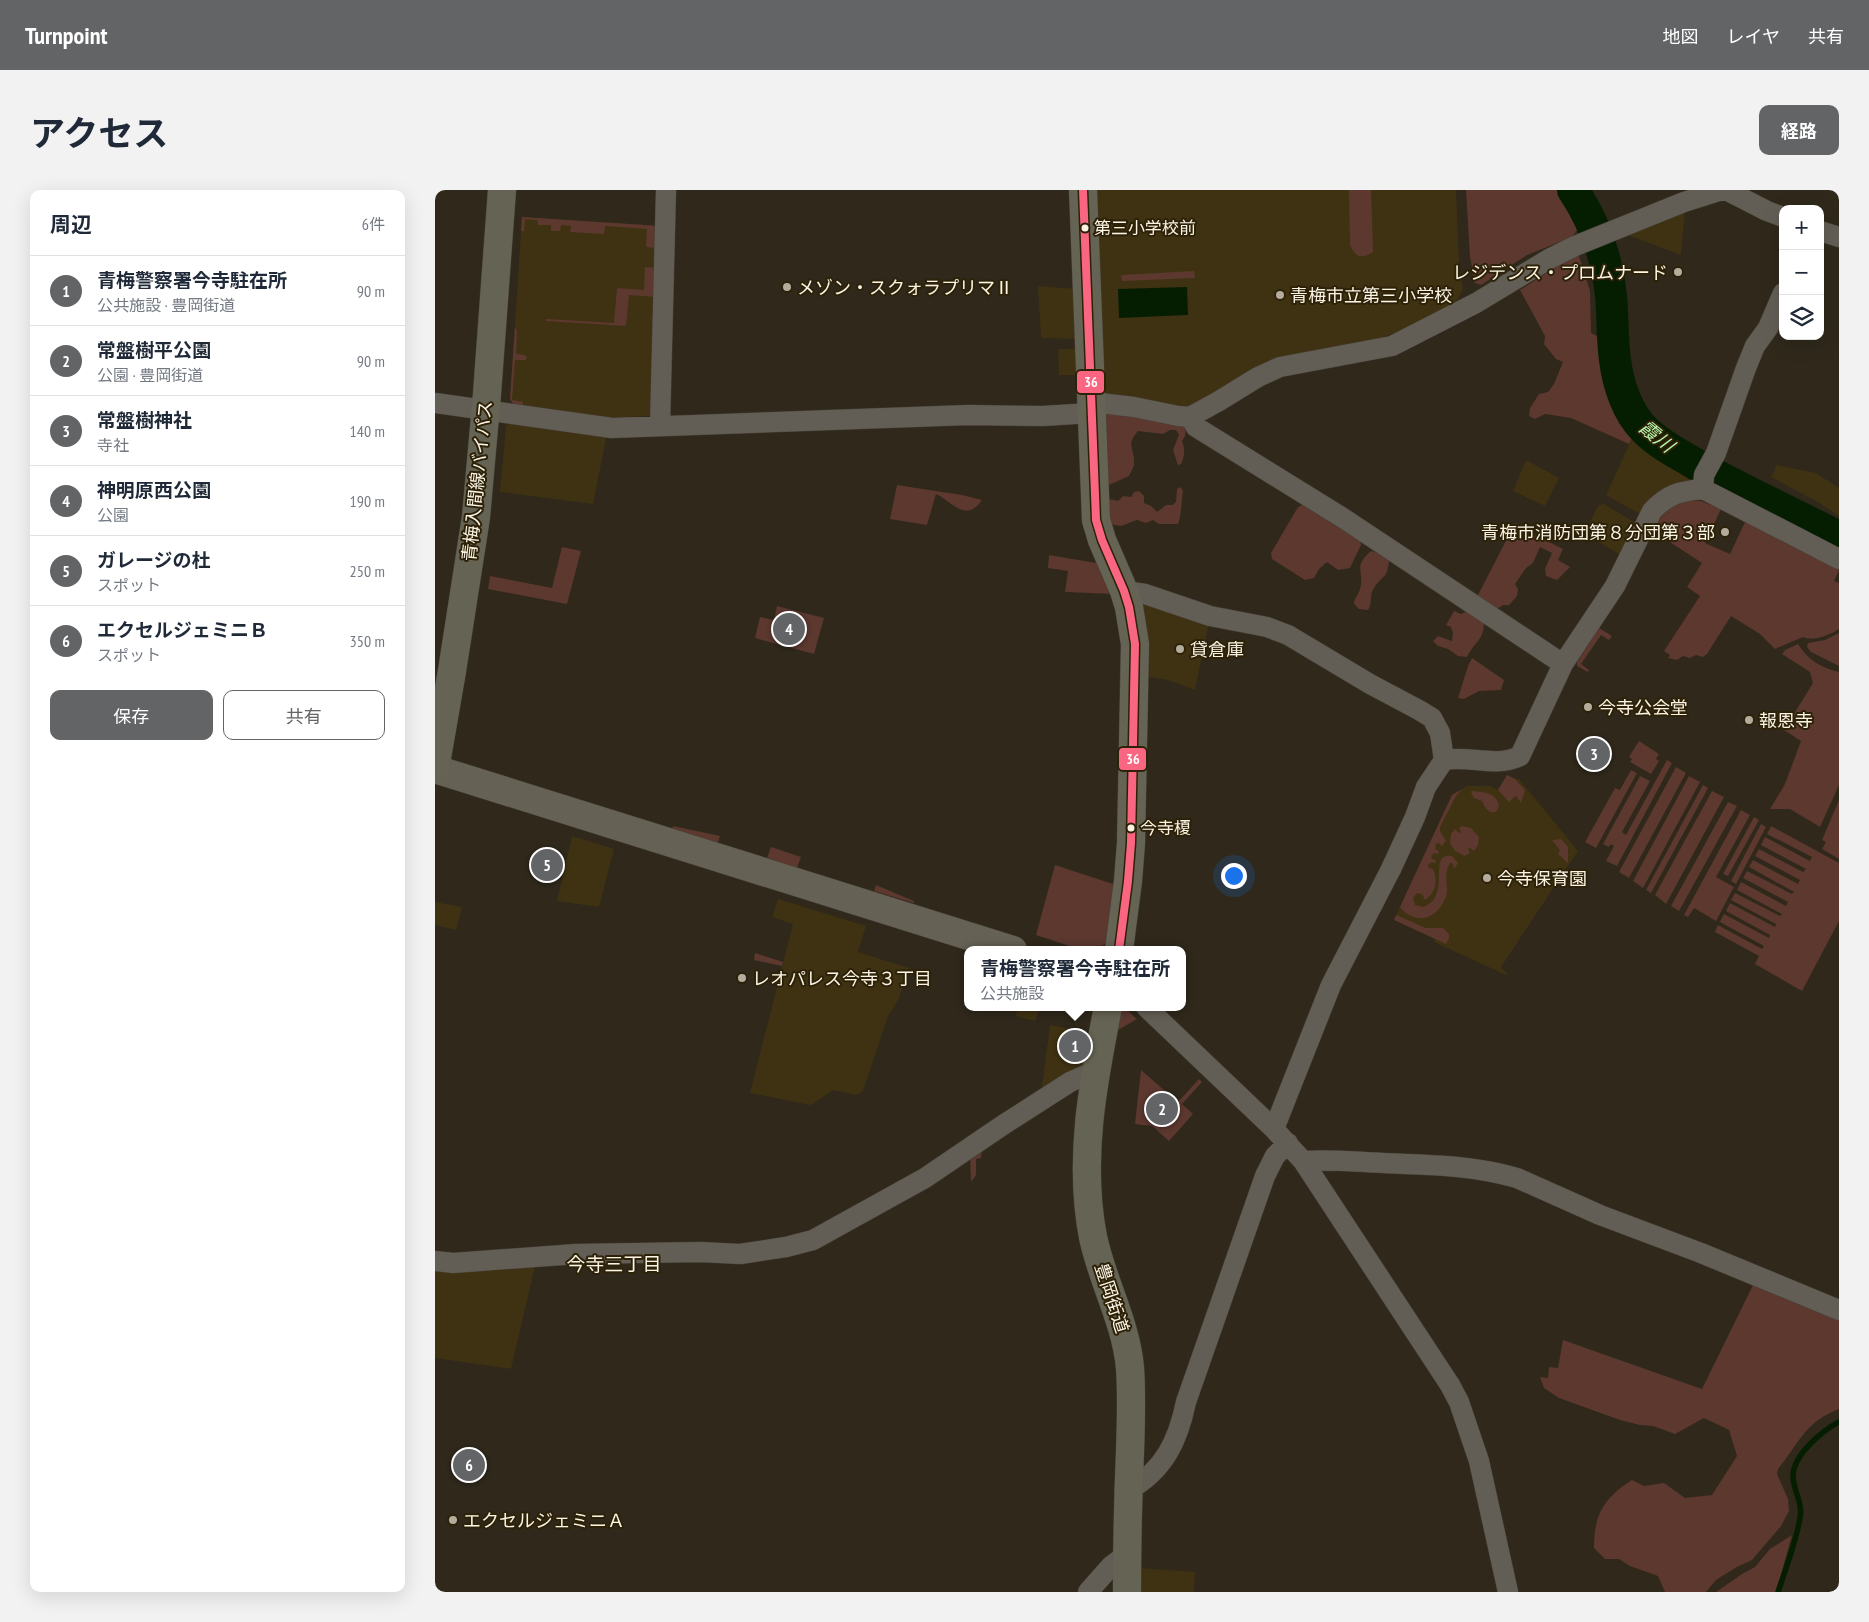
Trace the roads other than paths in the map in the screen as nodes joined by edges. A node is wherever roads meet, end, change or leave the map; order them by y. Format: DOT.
graph roads {
  1 [pos="502,190"];
  2 [pos="666,190"];
  3 [pos="1083,190"];
  4 [pos="1722,190"];
  5 [pos="1726,190"];
  6 [pos="1779,216"];
  7 [pos="1824,232"];
  8 [pos="1839,237"];
  9 [pos="1782,295"];
  10 [pos="435,403"];
  11 [pos="1091,408"];
  12 [pos="486,410"];
  13 [pos="1190,417"];
  14 [pos="660,426"];
  15 [pos="1703,485"];
  16 [pos="1839,559"];
  17 [pos="1124,591"];
  18 [pos="1563,664"];
  19 [pos="1444,760"];
  20 [pos="435,769"];
  21 [pos="1000,946"];
  22 [pos="1120,946"];
  23 [pos="1107,1011"];
  24 [pos="1150,1011"];
  25 [pos="1097,1070"];
  26 [pos="1281,1136"];
  27 [pos="1303,1161"];
  28 [pos="435,1261"];
  29 [pos="1839,1310"];
  30 [pos="1129,1490"];
  31 [pos="1127,1554"];
  32 [pos="1088,1592"];
  33 [pos="1127,1592"];
  34 [pos="1508,1592"];
  1 -- 12 [label="main road, 青梅入間線バイパス"];
  2 -- 14 [label="street"];
  3 -- 11 [label="main road"];
  4 -- 13 [label="street"];
  5 -- 6 [label="street"];
  7 -- 8 [label="street"];
  9 -- 15 [label="street"];
  10 -- 12 [label="street"];
  11 -- 13 [label="street"];
  11 -- 14 [label="street"];
  11 -- 17 [label="main road"];
  12 -- 14 [label="street"];
  12 -- 20 [label="main road, 青梅入間線バイパス"];
  13 -- 18 [label="street"];
  15 -- 16 [label="street"];
  15 -- 18 [label="street"];
  17 -- 19 [label="street"];
  17 -- 22 [label="main road"];
  18 -- 19 [label="street"];
  19 -- 26 [label="street"];
  20 -- 21 [label="street"];
  23 -- 25 [label="main road, 豊岡街道"];
  24 -- 26 [label="street"];
  25 -- 28 [label="street"];
  25 -- 30 [label="main road, 豊岡街道"];
  26 -- 27 [label="street"];
  26 -- 30 [label="street"];
  27 -- 29 [label="street"];
  27 -- 34 [label="street"];
  30 -- 31 [label="main road, 豊岡街道"];
  31 -- 32 [label="street"];
  31 -- 33 [label="main road, 豊岡街道"];
}
